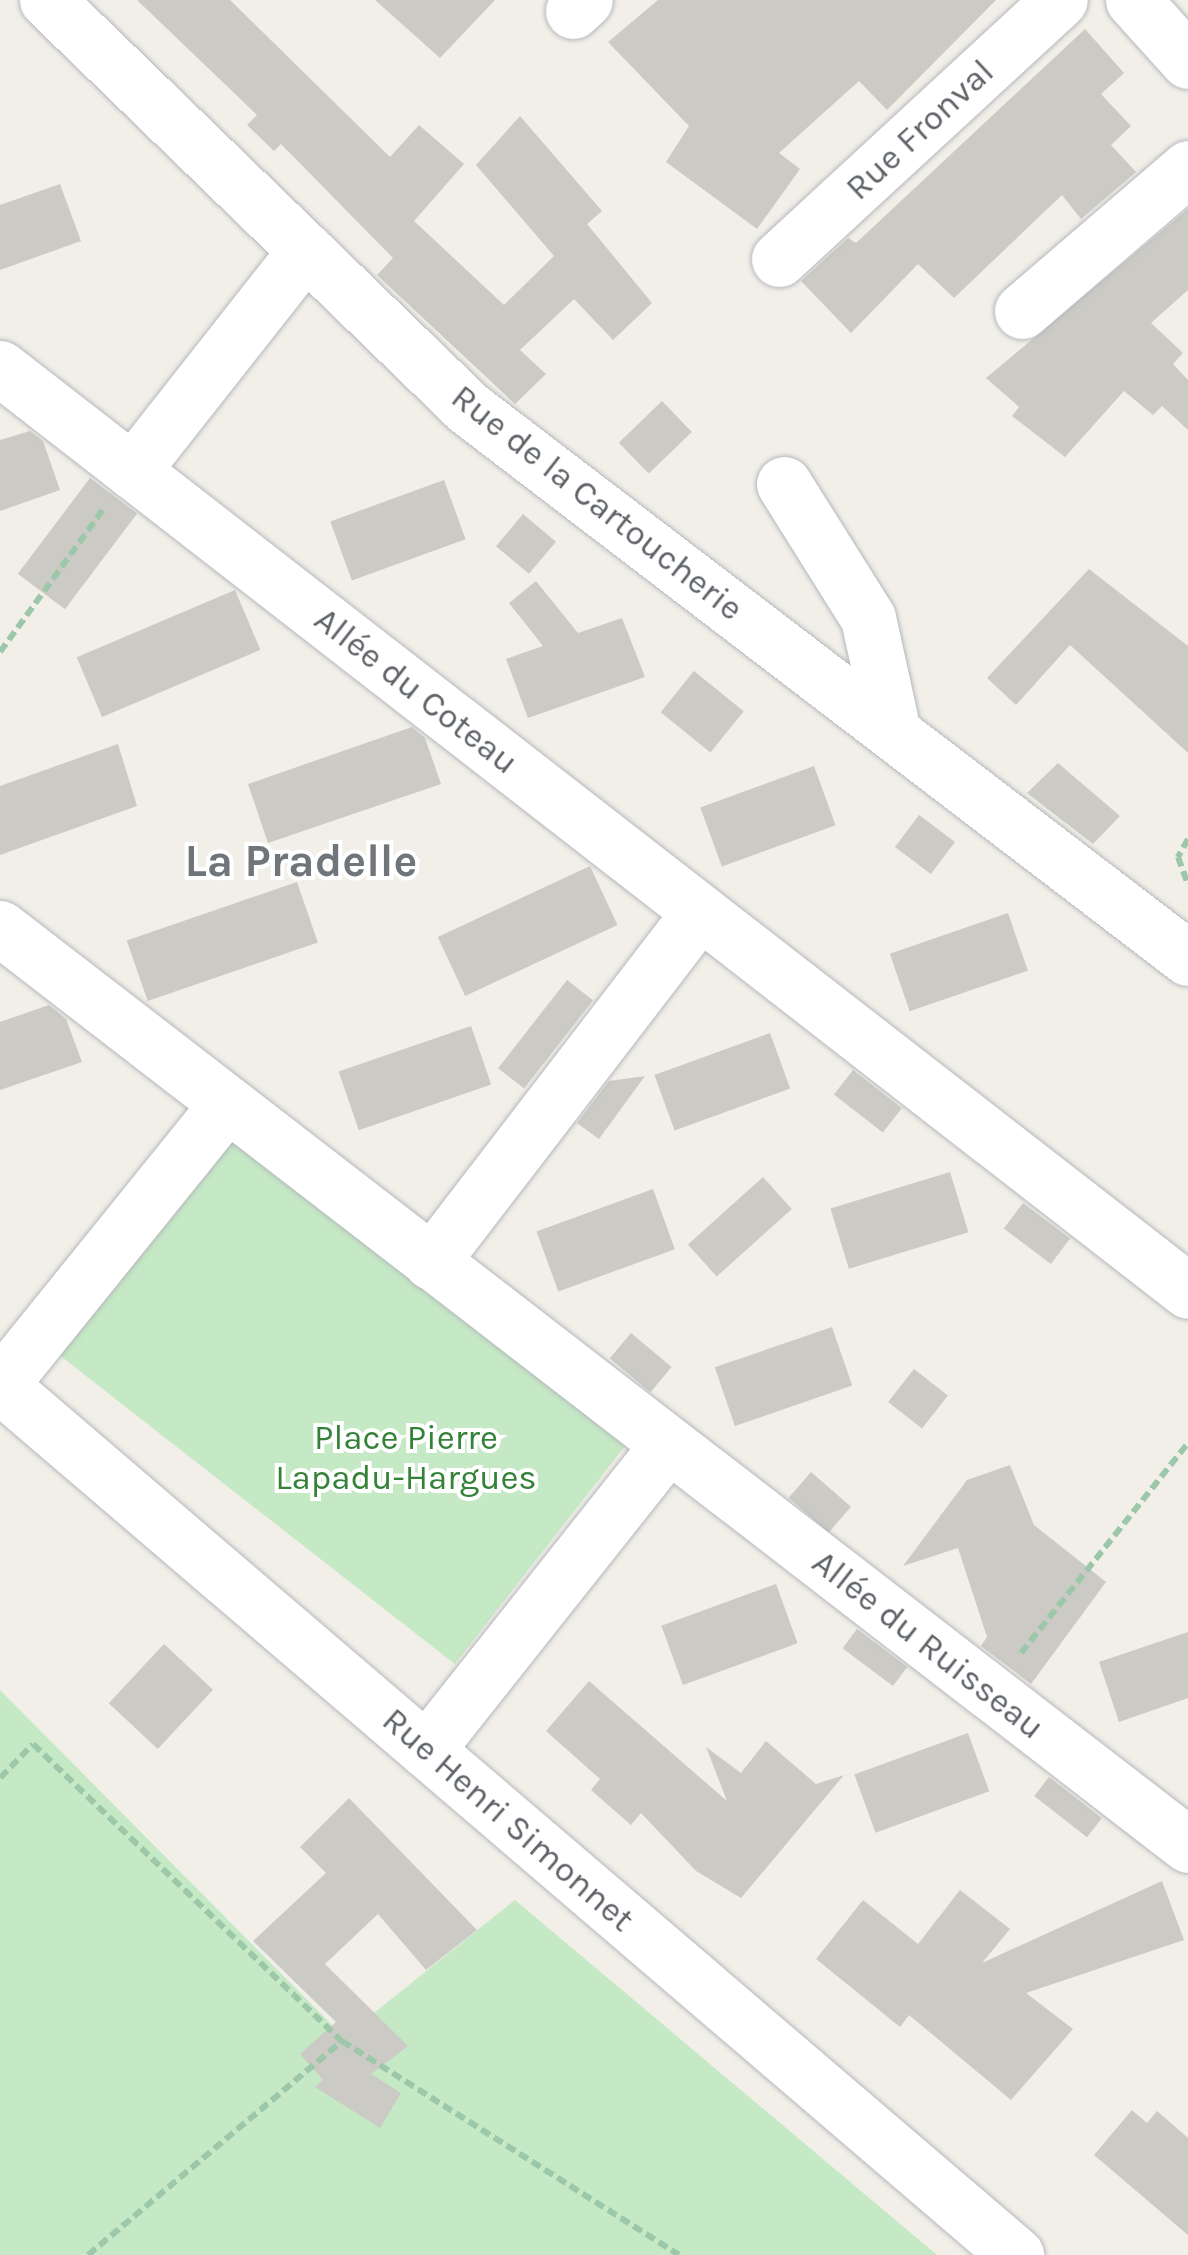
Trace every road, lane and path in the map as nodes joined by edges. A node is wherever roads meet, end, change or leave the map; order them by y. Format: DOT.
graph roads {
  1 [pos="47,0"];
  2 [pos="1060,0"];
  3 [pos="1133,0"];
  4 [pos="1188,61"];
  5 [pos="1188,168"];
  6 [pos="306,250"];
  7 [pos="779,259"];
  8 [pos="1022,311"];
  9 [pos="0,368"];
  10 [pos="132,471"];
  11 [pos="784,484"];
  12 [pos="0,652"];
  13 [pos="893,732"];
  14 [pos="1188,840"];
  15 [pos="1188,884"];
  16 [pos="700,912"];
  17 [pos="0,928"];
  18 [pos="1188,958"];
  19 [pos="226,1106"];
  20 [pos="430,1262"];
  21 [pos="1188,1291"];
  22 [pos="0,1385"];
  23 [pos="1188,1443"];
  24 [pos="668,1445"];
  25 [pos="990,1692"];
  26 [pos="426,1750"];
  27 [pos="0,1778"];
  28 [pos="1188,1845"];
  29 [pos="342,2041"];
  30 [pos="88,2255"];
  31 [pos="680,2255"];
  32 [pos="1016,2255"];
  1 -- 6 [label="street, Rue de la Cartoucherie"];
  2 -- 7 [label="street, Rue Fronval"];
  3 -- 4 [label="street"];
  5 -- 8 [label="street"];
  6 -- 10 [label="street"];
  6 -- 13 [label="street, Rue de la Cartoucherie"];
  9 -- 10 [label="street, Allée du Coteau"];
  10 -- 12 [label="path"];
  10 -- 16 [label="street, Allée du Coteau"];
  11 -- 13 [label="street"];
  13 -- 18 [label="street, Rue de la Cartoucherie"];
  14 -- 15 [label="path"];
  16 -- 20 [label="street"];
  16 -- 21 [label="street, Allée du Coteau"];
  17 -- 19 [label="street, Allée du Ruisseau"];
  19 -- 20 [label="street, Allée du Ruisseau"];
  19 -- 22 [label="street"];
  20 -- 24 [label="street, Allée du Ruisseau"];
  22 -- 26 [label="street, Rue Henri Simonnet"];
  23 -- 25 [label="path"];
  24 -- 25 [label="street, Allée du Ruisseau"];
  24 -- 26 [label="street"];
  25 -- 28 [label="street, Allée du Ruisseau"];
  26 -- 32 [label="street, Rue Henri Simonnet"];
  27 -- 29 [label="path"];
  29 -- 30 [label="path"];
  29 -- 31 [label="path"];
}
